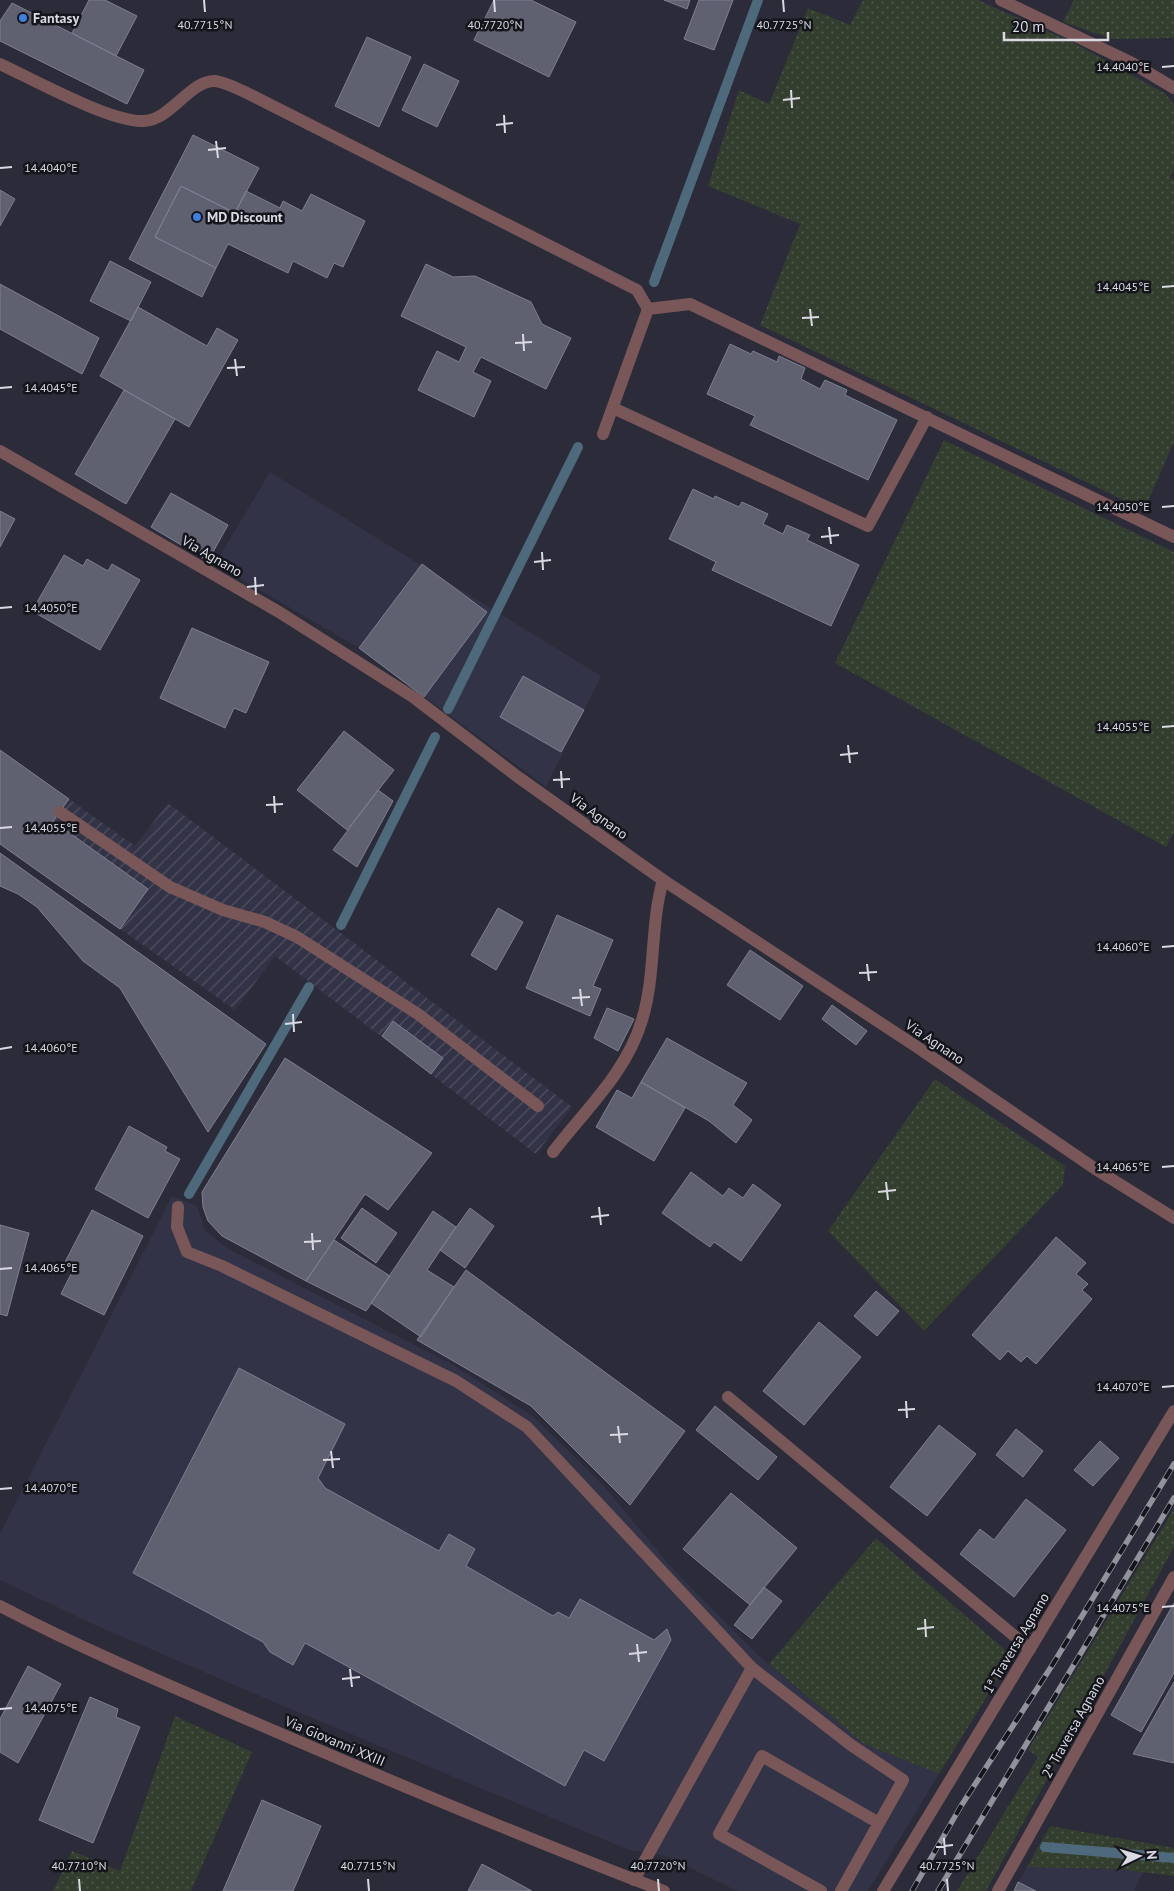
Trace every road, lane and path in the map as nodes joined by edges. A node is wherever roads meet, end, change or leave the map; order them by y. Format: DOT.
graph roads {
  1 [pos="1001,0"];
  2 [pos="0,64"];
  3 [pos="1174,88"];
  4 [pos="648,309"];
  5 [pos="613,408"];
  6 [pos="927,417"];
  7 [pos="603,434"];
  8 [pos="0,451"];
  9 [pos="1174,537"];
  10 [pos="60,812"];
  11 [pos="662,880"];
  12 [pos="538,1106"];
  13 [pos="553,1152"];
  14 [pos="178,1207"];
  15 [pos="1174,1218"];
  16 [pos="728,1397"];
  17 [pos="1174,1410"];
  18 [pos="1174,1577"];
  19 [pos="0,1606"];
  20 [pos="1030,1649"];
  21 [pos="752,1668"];
  22 [pos="879,1823"];
  23 [pos="634,1880"];
  24 [pos="664,1891"];
  25 [pos="821,1891"];
  26 [pos="841,1891"];
  27 [pos="883,1891"];
  28 [pos="998,1891"];
  1 -- 3 [label="street"];
  2 -- 4 [label="street"];
  4 -- 5 [label="street"];
  4 -- 6 [label="street"];
  5 -- 6 [label="street"];
  5 -- 7 [label="street"];
  6 -- 9 [label="street"];
  8 -- 11 [label="street, Via Agnano"];
  10 -- 12 [label="street"];
  11 -- 13 [label="street"];
  11 -- 15 [label="street, Via Agnano"];
  14 -- 21 [label="street"];
  16 -- 20 [label="street"];
  17 -- 20 [label="street, 1ª Traversa Agnano"];
  18 -- 28 [label="street, 2ª Traversa Agnano"];
  19 -- 23 [label="street, Via Giovanni XXIII"];
  20 -- 27 [label="street, 1ª Traversa Agnano"];
  21 -- 22 [label="street"];
  21 -- 23 [label="street"];
  22 -- 25 [label="street"];
  22 -- 26 [label="street"];
  23 -- 24 [label="street, Via Giovanni XXIII"];
}
